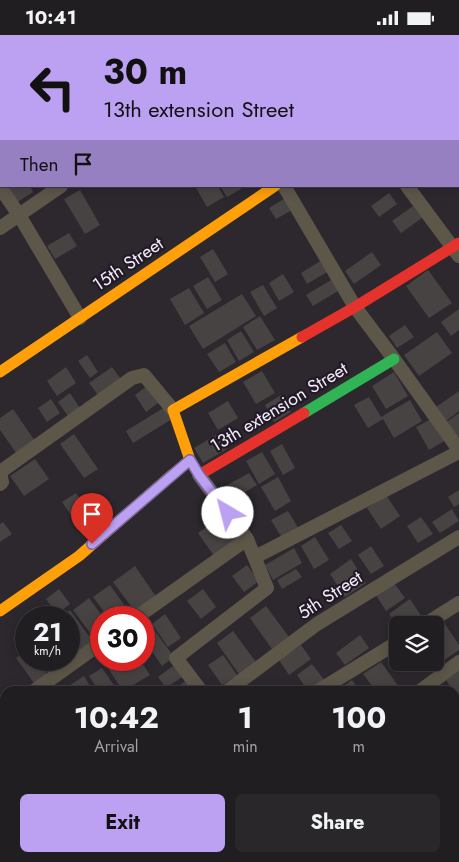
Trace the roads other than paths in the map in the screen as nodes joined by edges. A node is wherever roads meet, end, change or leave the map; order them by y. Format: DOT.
graph roads {
  1 [pos="0,187"];
  2 [pos="60,187"];
  3 [pos="274,187"];
  4 [pos="285,187"];
  5 [pos="407,187"];
  6 [pos="19,215"];
  7 [pos="0,228"];
  8 [pos="457,249"];
  9 [pos="355,307"];
  10 [pos="80,318"];
  11 [pos="394,359"];
  12 [pos="0,372"];
  13 [pos="173,410"];
  14 [pos="459,451"];
  15 [pos="190,460"];
  16 [pos="199,475"];
  17 [pos="0,484"];
  18 [pos="459,537"];
  19 [pos="248,539"];
  20 [pos="255,557"];
  21 [pos="459,603"];
  22 [pos="153,606"];
  23 [pos="1,607"];
  24 [pos="438,616"];
  25 [pos="389,648"];
  26 [pos="90,651"];
  27 [pos="459,661"];
  28 [pos="41,686"];
  29 [pos="197,686"];
  30 [pos="234,686"];
  31 [pos="326,686"];
  32 [pos="426,686"];
  1 -- 6 [label="street"];
  2 -- 6 [label="street"];
  3 -- 10 [label="street, 15th Street"];
  4 -- 9 [label="street"];
  5 -- 8 [label="street"];
  6 -- 7 [label="street"];
  6 -- 10 [label="street"];
  8 -- 9 [label="street"];
  9 -- 11 [label="street"];
  9 -- 13 [label="street"];
  10 -- 12 [label="street, 15th Street"];
  11 -- 14 [label="street"];
  11 -- 16 [label="street, 13th extension Street"];
  13 -- 15 [label="street"];
  13 -- 17 [label="street"];
  14 -- 20 [label="street"];
  15 -- 16 [label="street, 13th extension Street"];
  15 -- 23 [label="street, 13th extension Street"];
  16 -- 19 [label="street"];
  18 -- 30 [label="street, 5th Street"];
  19 -- 20 [label="street"];
  19 -- 22 [label="street"];
  20 -- 29 [label="street"];
  21 -- 24 [label="street"];
  25 -- 31 [label="street"];
  26 -- 28 [label="street"];
  27 -- 32 [label="street"];
}
